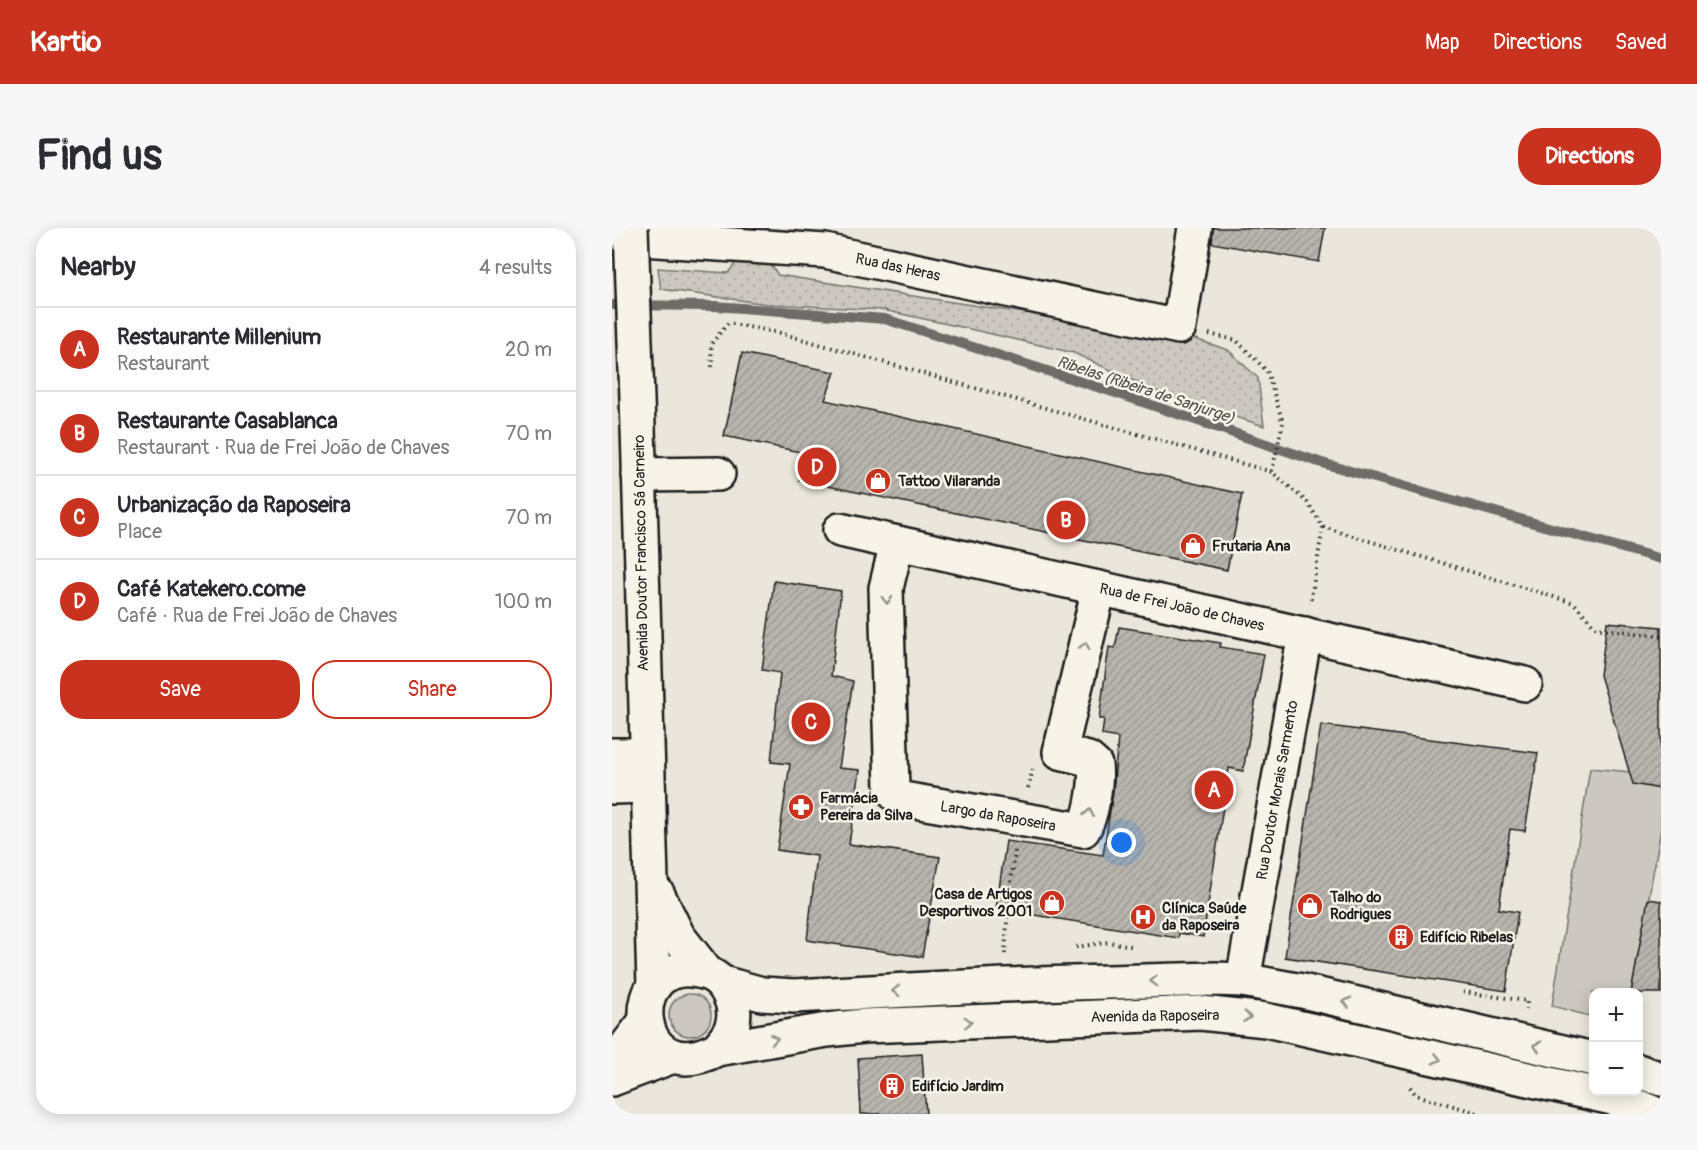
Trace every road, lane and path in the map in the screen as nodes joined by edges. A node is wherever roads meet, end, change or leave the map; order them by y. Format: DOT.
graph roads {
  1 [pos="631,228"];
  2 [pos="1195,228"];
  3 [pos="612,237"];
  4 [pos="1179,327"];
  5 [pos="712,367"];
  6 [pos="1272,472"];
  7 [pos="718,474"];
  8 [pos="639,475"];
  9 [pos="1323,527"];
  10 [pos="840,530"];
  11 [pos="897,543"];
  12 [pos="1099,588"];
  13 [pos="1305,634"];
  14 [pos="1661,636"];
  15 [pos="1525,684"];
  16 [pos="612,755"];
  17 [pos="647,770"];
  18 [pos="612,787"];
  19 [pos="1019,819"];
  20 [pos="650,878"];
  21 [pos="715,978"];
  22 [pos="1243,980"];
  23 [pos="1004,985"];
  24 [pos="654,986"];
  25 [pos="645,1022"];
  26 [pos="717,1049"];
  27 [pos="673,1056"];
  28 [pos="1589,1058"];
  29 [pos="612,1065"];
  30 [pos="1643,1073"];
  31 [pos="1661,1078"];
  32 [pos="612,1079"];
  33 [pos="1654,1114"];
  1 -- 8 [label="main road, Avenida Doutor Francisco Sá Carneiro, bridge"];
  2 -- 4 [label="main road"];
  3 -- 4 [label="main road, Rua das Heras"];
  4 -- 6 [label="path"];
  5 -- 6 [label="path"];
  6 -- 9 [label="path"];
  7 -- 8 [label="main road"];
  8 -- 17 [label="main road, Avenida Doutor Francisco Sá Carneiro"];
  9 -- 13 [label="path"];
  9 -- 14 [label="path"];
  10 -- 11 [label="main road, Rua de Frei João de Chaves"];
  11 -- 12 [label="main road, Rua de Frei João de Chaves"];
  11 -- 19 [label="main road, Largo da Raposeira, one-way"];
  12 -- 13 [label="main road, Rua de Frei João de Chaves"];
  19 -- 12 [label="main road, Largo da Raposeira, one-way"];
  13 -- 15 [label="main road, Rua de Frei João de Chaves"];
  13 -- 22 [label="main road, Rua Doutor Morais Sarmento"];
  16 -- 17 [label="main road"];
  17 -- 18 [label="main road"];
  17 -- 20 [label="main road, Avenida Doutor Francisco Sá Carneiro"];
  19 -- 23 [label="path"];
  20 -- 21 [label="main road, Avenida Doutor Francisco Sá Carneiro"];
  20 -- 24 [label="main road, Avenida Doutor Francisco Sá Carneiro"];
  23 -- 21 [label="main road, one-way"];
  21 -- 24 [label="main road"];
  21 -- 26 [label="main road"];
  22 -- 23 [label="main road, one-way"];
  28 -- 22 [label="main road, one-way"];
  24 -- 25 [label="main road"];
  25 -- 27 [label="main road"];
  25 -- 29 [label="main road"];
  26 -- 27 [label="main road, Avenida da Raposeira"];
  26 -- 33 [label="main road, Avenida da Raposeira, one-way"];
  27 -- 32 [label="main road, Avenida da Raposeira"];
  30 -- 31 [label="main road"];
}
